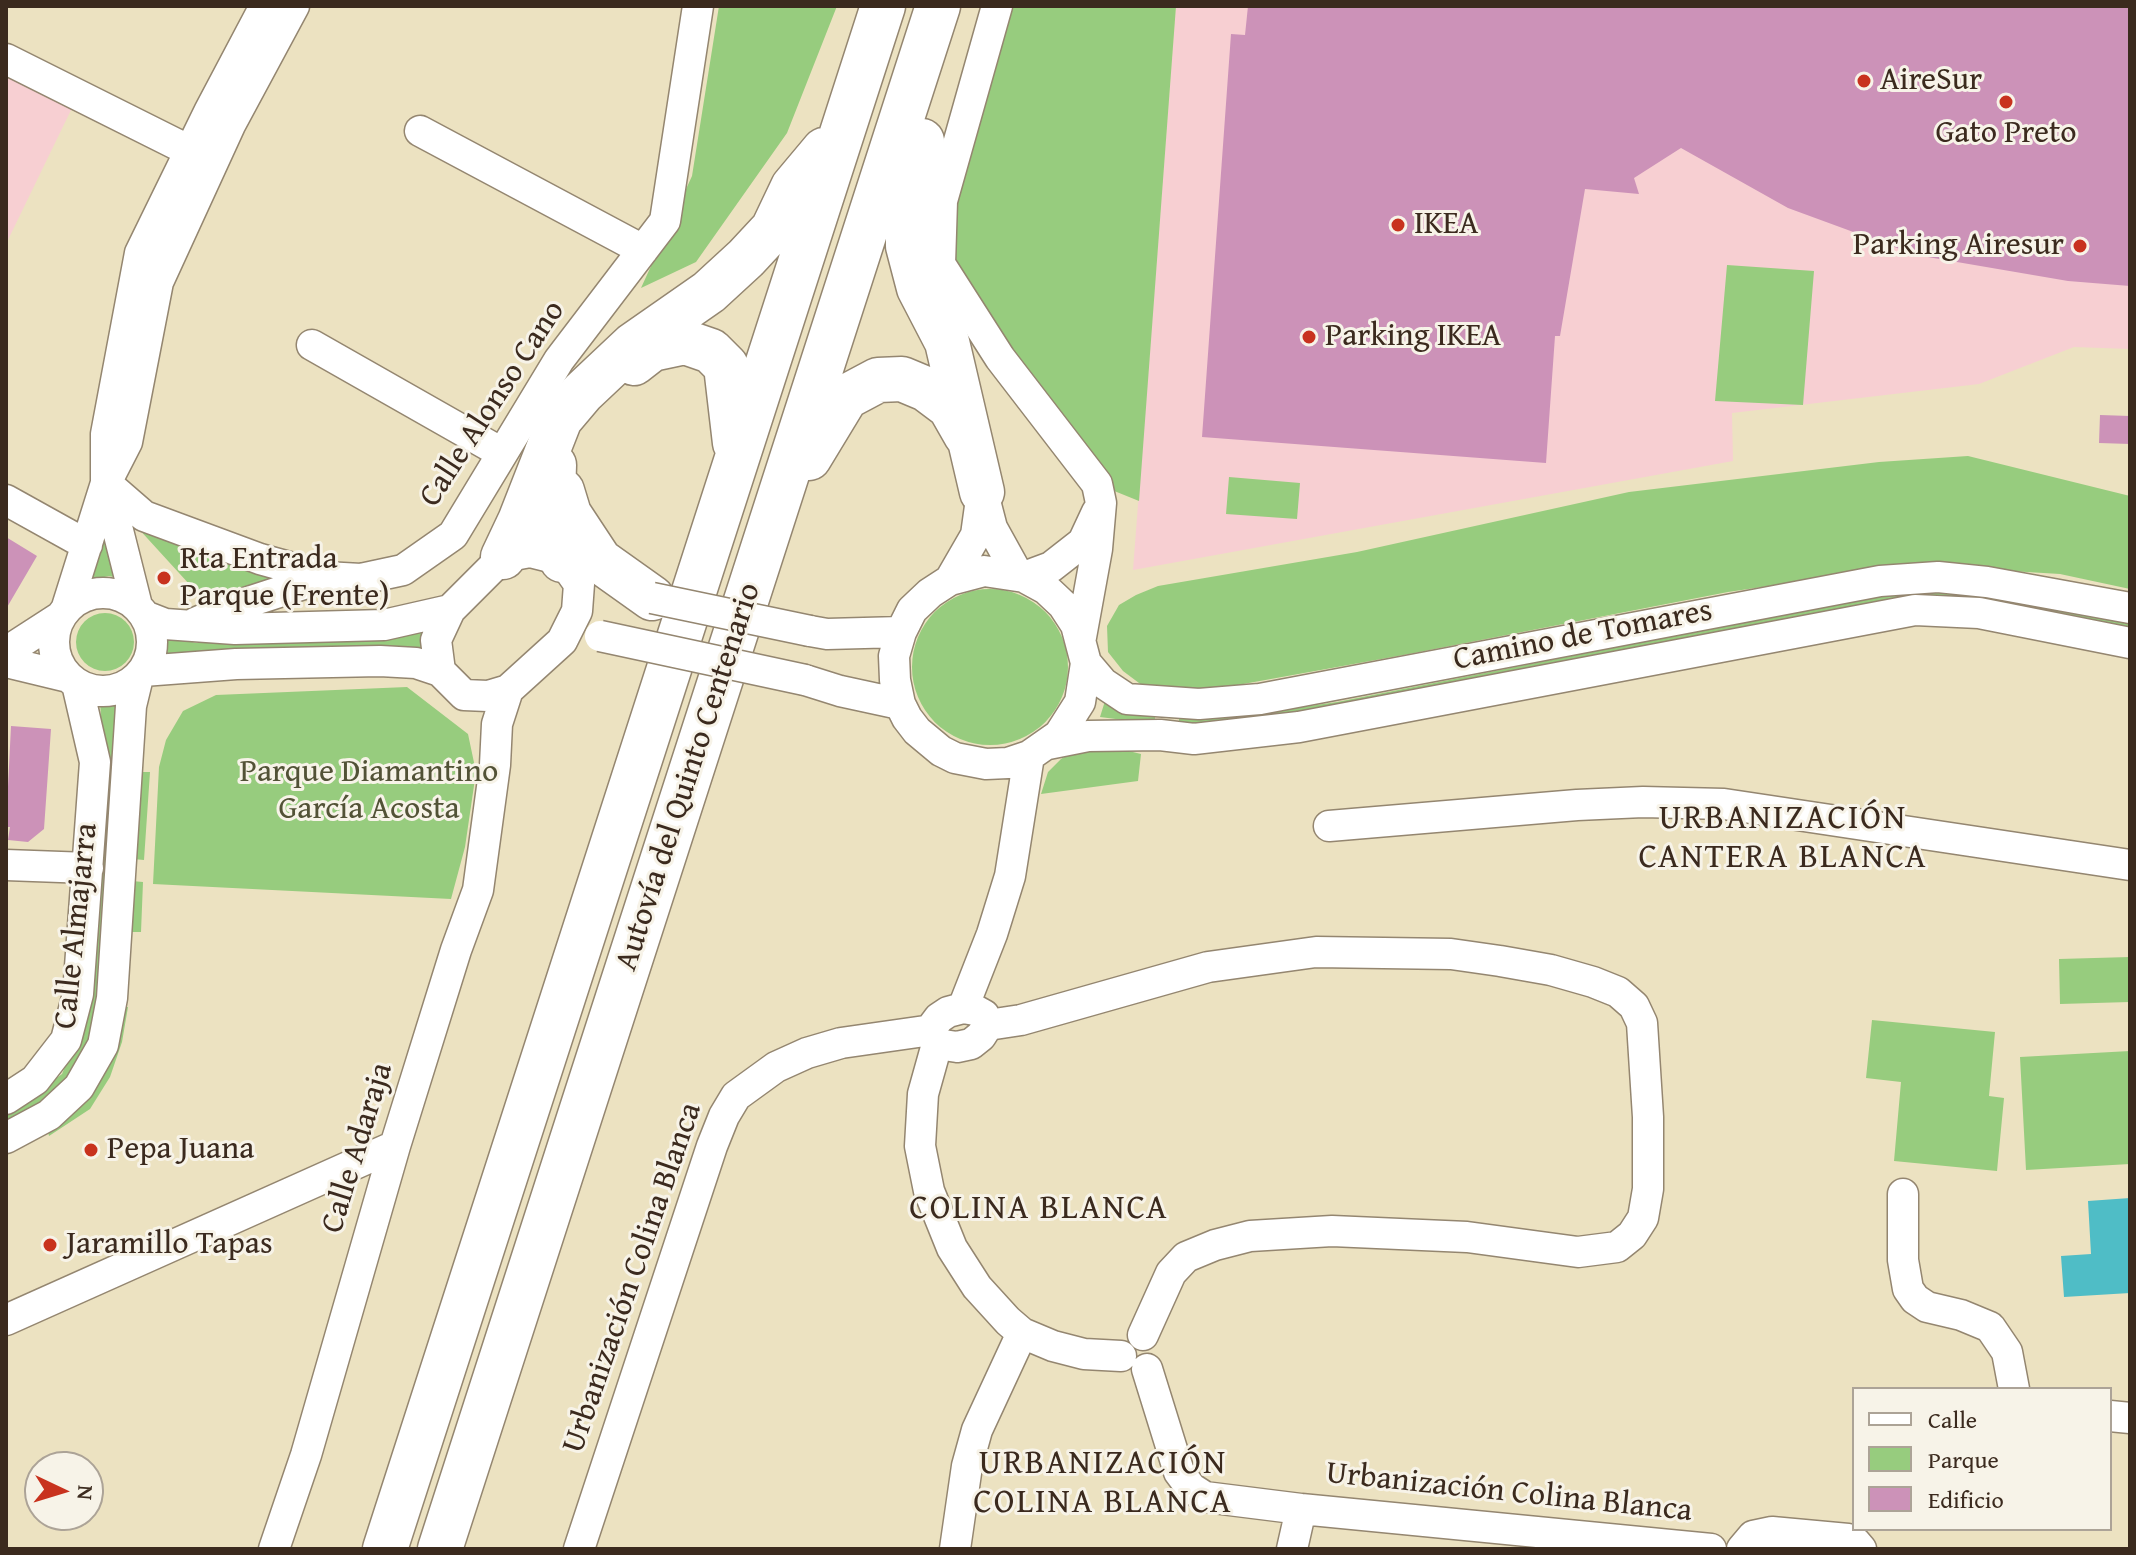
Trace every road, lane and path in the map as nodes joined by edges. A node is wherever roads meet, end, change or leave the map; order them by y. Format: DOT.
graph roads {
  1 [pos="265,6"];
  2 [pos="294,6"];
  3 [pos="698,6"];
  4 [pos="883,6"];
  5 [pos="938,6"];
  6 [pos="950,6"];
  7 [pos="997,6"];
  8 [pos="6,59"];
  9 [pos="844,126"];
  10 [pos="420,131"];
  11 [pos="190,151"];
  12 [pos="643,250"];
  13 [pos="312,345"];
  14 [pos="973,447"];
  15 [pos="502,453"];
  16 [pos="736,457"];
  17 [pos="554,466"];
  18 [pos="106,483"];
  19 [pos="982,492"];
  20 [pos="6,500"];
  21 [pos="1101,503"];
  22 [pos="775,512"];
  23 [pos="87,545"];
  24 [pos="503,557"];
  25 [pos="570,572"];
  26 [pos="1021,576"];
  27 [pos="325,577"];
  28 [pos="950,580"];
  29 [pos="652,598"];
  30 [pos="2130,608"];
  31 [pos="450,610"];
  32 [pos="64,612"];
  33 [pos="142,612"];
  34 [pos="188,626"];
  35 [pos="901,632"];
  36 [pos="562,641"];
  37 [pos="2130,643"];
  38 [pos="1084,650"];
  39 [pos="6,652"];
  40 [pos="6,662"];
  41 [pos="440,671"];
  42 [pos="141,674"];
  43 [pos="72,681"];
  44 [pos="508,690"];
  45 [pos="464,695"];
  46 [pos="900,704"];
  47 [pos="1038,750"];
  48 [pos="986,764"];
  49 [pos="495,765"];
  50 [pos="1020,818"];
  51 [pos="1329,826"];
  52 [pos="6,865"];
  53 [pos="2130,865"];
  54 [pos="88,868"];
  55 [pos="976,1016"];
  56 [pos="934,1037"];
  57 [pos="6,1099"];
  58 [pos="6,1138"];
  59 [pos="395,1146"];
  60 [pos="1903,1194"];
  61 [pos="6,1320"];
  62 [pos="1022,1333"];
  63 [pos="1134,1363"];
  64 [pos="2014,1387"];
  65 [pos="1301,1509"];
  66 [pos="274,1549"];
  67 [pos="385,1549"];
  68 [pos="440,1549"];
  69 [pos="579,1549"];
  70 [pos="955,1549"];
  71 [pos="1292,1549"];
  72 [pos="1711,1549"];
  73 [pos="1742,1549"];
  74 [pos="1861,1549"];
  1 -- 11 [label="street"];
  2 -- 18 [label="street"];
  3 -- 12 [label="street, Calle Alonso Cano"];
  4 -- 9 [label="highway, Autovía del Quinto Centenario"];
  5 -- 22 [label="highway, Autovía del Quinto Centenario"];
  6 -- 14 [label="highway"];
  7 -- 21 [label="street"];
  8 -- 11 [label="street"];
  9 -- 16 [label="highway, Autovía del Quinto Centenario"];
  9 -- 24 [label="highway"];
  10 -- 12 [label="street"];
  11 -- 18 [label="street"];
  12 -- 15 [label="street, Calle Alonso Cano"];
  13 -- 15 [label="street"];
  14 -- 19 [label="highway"];
  14 -- 22 [label="highway"];
  15 -- 27 [label="street, Calle Alonso Cano"];
  16 -- 17 [label="highway"];
  16 -- 67 [label="highway, Autovía del Quinto Centenario"];
  17 -- 25 [label="highway"];
  17 -- 29 [label="highway"];
  18 -- 23 [label="street"];
  18 -- 27 [label="street, Calle Alonso Cano"];
  18 -- 33 [label="street"];
  19 -- 26 [label="street"];
  19 -- 28 [label="street"];
  20 -- 23 [label="street"];
  21 -- 26 [label="street"];
  21 -- 38 [label="street"];
  22 -- 68 [label="highway, Autovía del Quinto Centenario"];
  23 -- 32 [label="street"];
  24 -- 25 [label="street"];
  24 -- 31 [label="street"];
  25 -- 29 [label="street"];
  25 -- 36 [label="street"];
  26 -- 28 [label="street"];
  26 -- 38 [label="street"];
  27 -- 34 [label="street"];
  28 -- 35 [label="street"];
  29 -- 35 [label="street, bridge"];
  30 -- 38 [label="street, Camino de Tomares"];
  31 -- 34 [label="street"];
  31 -- 41 [label="street"];
  32 -- 33 [label="street"];
  32 -- 39 [label="street"];
  32 -- 43 [label="street"];
  33 -- 34 [label="street"];
  33 -- 42 [label="street"];
  35 -- 46 [label="street"];
  36 -- 44 [label="street"];
  36 -- 46 [label="street, bridge"];
  37 -- 47 [label="street, Camino de Tomares"];
  38 -- 47 [label="street"];
  40 -- 43 [label="street"];
  41 -- 42 [label="street"];
  41 -- 45 [label="street"];
  42 -- 43 [label="street"];
  42 -- 58 [label="street, Calle Almajarra"];
  43 -- 54 [label="street, Calle Almajarra"];
  44 -- 45 [label="street"];
  44 -- 49 [label="street, Calle Adaraja"];
  45 -- 49 [label="street"];
  46 -- 48 [label="street"];
  47 -- 48 [label="street"];
  47 -- 50 [label="street"];
  48 -- 50 [label="street"];
  49 -- 59 [label="street, Calle Adaraja"];
  50 -- 55 [label="street"];
  51 -- 53 [label="street"];
  52 -- 54 [label="street"];
  54 -- 57 [label="street, Calle Almajarra"];
  55 -- 56 [label="street, Urbanización Colina Blanca"];
  55 -- 63 [label="street, Urbanización Colina Blanca"];
  56 -- 62 [label="street"];
  56 -- 69 [label="street, Urbanización Colina Blanca"];
  59 -- 61 [label="street"];
  59 -- 66 [label="street, Calle Adaraja"];
  60 -- 64 [label="street"];
  62 -- 63 [label="street"];
  62 -- 70 [label="street"];
  63 -- 65 [label="street, Urbanización Colina Blanca"];
  65 -- 71 [label="street, Urbanización Colina Blanca"];
  65 -- 72 [label="street, Urbanización Colina Blanca"];
  73 -- 74 [label="street"];
}
